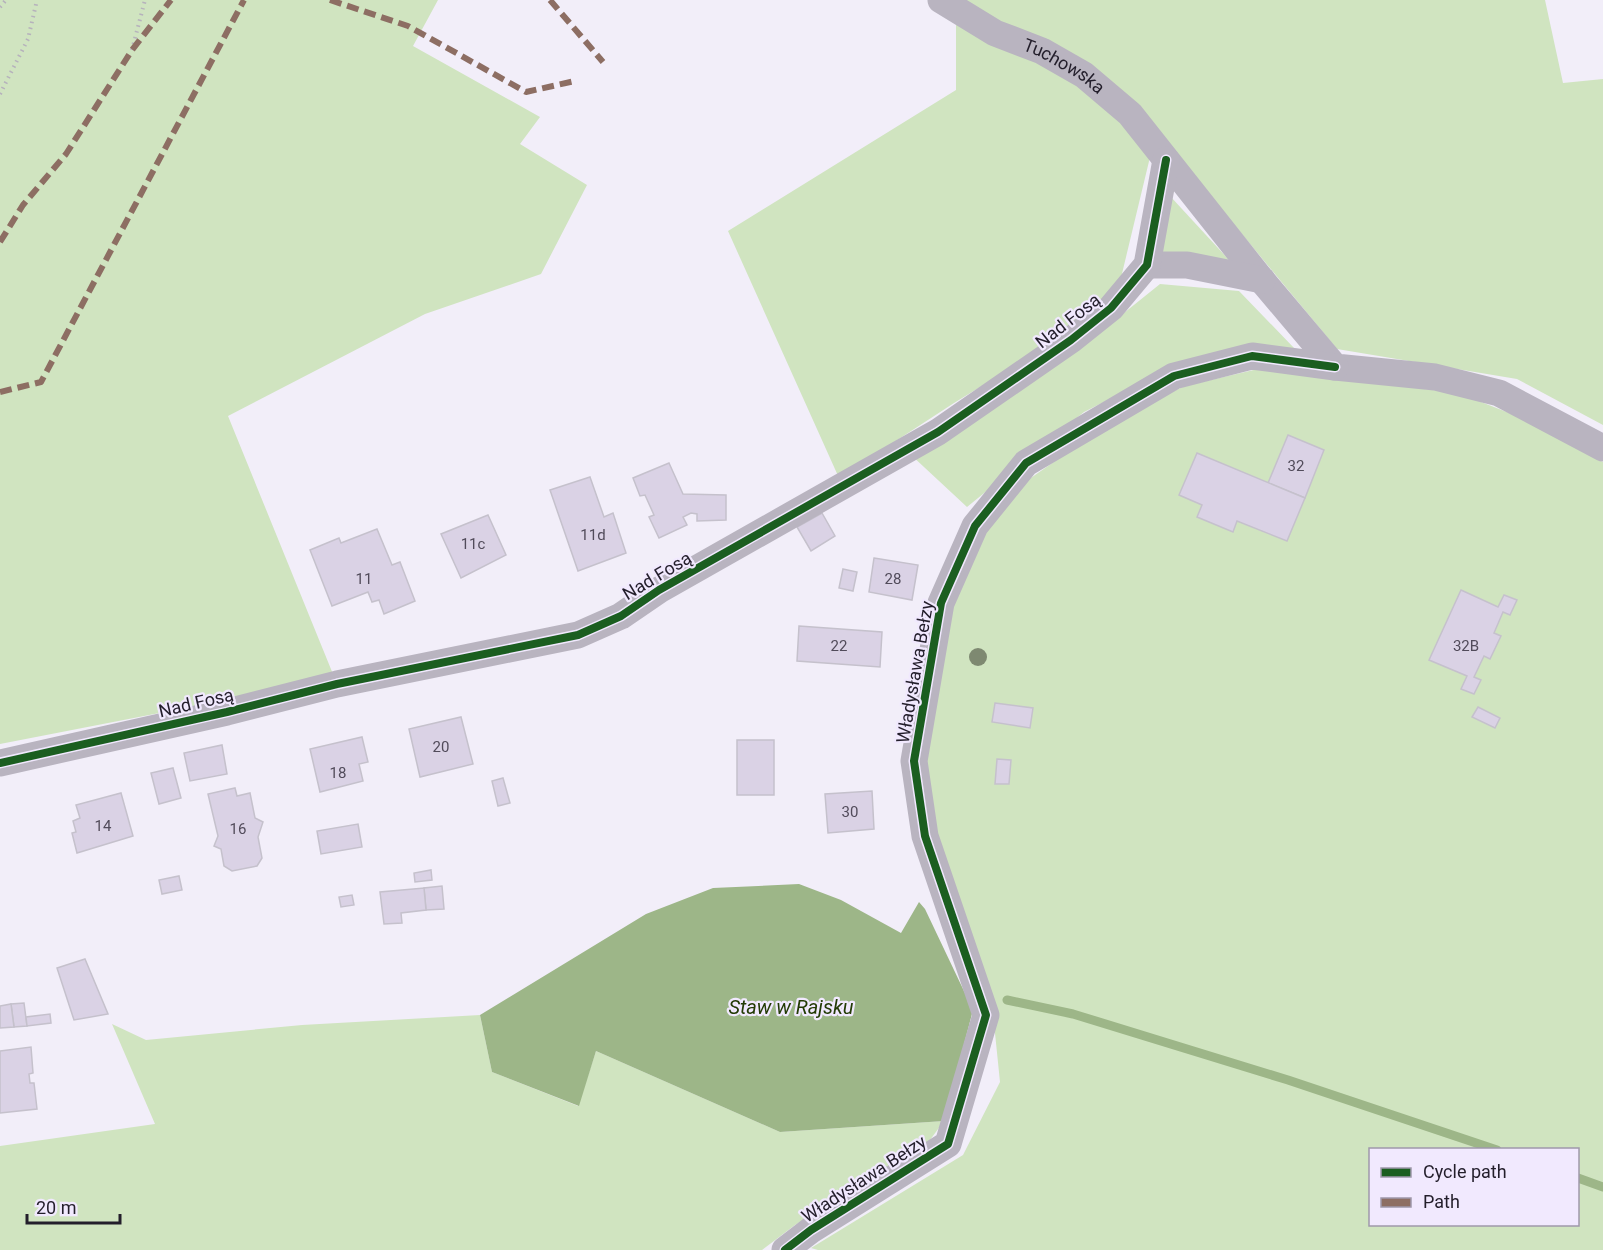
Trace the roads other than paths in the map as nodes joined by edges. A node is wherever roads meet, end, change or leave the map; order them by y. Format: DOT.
graph roads {
  1 [pos="941,0"];
  2 [pos="1166,160"];
  3 [pos="1147,265"];
  4 [pos="1262,280"];
  5 [pos="1335,367"];
  6 [pos="1603,448"];
  7 [pos="0,763"];
  8 [pos="785,1250"];
  1 -- 2 [label="street, Tuchowska"];
  2 -- 3 [label="street, Nad Fosą"];
  2 -- 4 [label="street"];
  3 -- 4 [label="street"];
  3 -- 7 [label="street, Nad Fosą"];
  4 -- 5 [label="street"];
  5 -- 6 [label="street"];
  5 -- 8 [label="street, Władysława Bełzy"];
}
